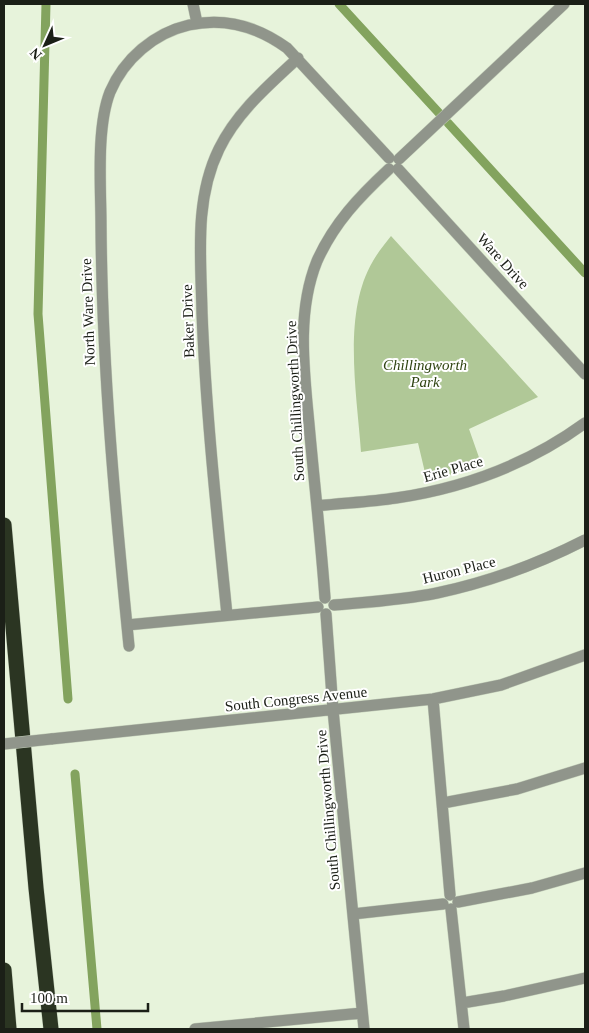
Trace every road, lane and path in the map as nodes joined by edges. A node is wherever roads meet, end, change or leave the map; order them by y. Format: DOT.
graph roads {
  1 [pos="194,4"];
  2 [pos="564,4"];
  3 [pos="197,23"];
  4 [pos="298,58"];
  5 [pos="394,164"];
  6 [pos="585,374"];
  7 [pos="585,423"];
  8 [pos="317,506"];
  9 [pos="4,525"];
  10 [pos="585,540"];
  11 [pos="326,606"];
  12 [pos="227,615"];
  13 [pos="127,625"];
  14 [pos="129,646"];
  15 [pos="585,655"];
  16 [pos="433,699"];
  17 [pos="333,710"];
  18 [pos="4,744"];
  19 [pos="585,768"];
  20 [pos="443,804"];
  21 [pos="585,873"];
  22 [pos="450,903"];
  23 [pos="352,914"];
  24 [pos="4,970"];
  25 [pos="585,978"];
  26 [pos="462,1003"];
  27 [pos="50,1007"];
  28 [pos="362,1013"];
  29 [pos="10,1029"];
  30 [pos="51,1029"];
  31 [pos="59,1029"];
  32 [pos="195,1029"];
  33 [pos="364,1029"];
  34 [pos="464,1029"];
  1 -- 3 [label="street"];
  2 -- 5 [label="street, South Chillingworth Drive"];
  3 -- 4 [label="street, Ware Drive"];
  3 -- 13 [label="street, North Ware Drive"];
  4 -- 5 [label="street, Ware Drive"];
  4 -- 12 [label="street, Baker Drive"];
  5 -- 6 [label="street, Ware Drive"];
  5 -- 8 [label="street, South Chillingworth Drive"];
  7 -- 8 [label="street, Erie Place"];
  8 -- 11 [label="street, South Chillingworth Drive"];
  9 -- 27 [label="highway"];
  10 -- 11 [label="street, Huron Place"];
  11 -- 12 [label="street, Huron Place"];
  11 -- 17 [label="street, South Chillingworth Drive"];
  12 -- 13 [label="street, Huron Place"];
  13 -- 14 [label="street, North Ware Drive"];
  15 -- 16 [label="street, South Congress Avenue"];
  16 -- 17 [label="street, South Congress Avenue"];
  16 -- 20 [label="street"];
  17 -- 18 [label="street, South Congress Avenue, bridge"];
  17 -- 23 [label="street, South Chillingworth Drive"];
  19 -- 20 [label="street"];
  20 -- 22 [label="street"];
  21 -- 22 [label="street"];
  22 -- 23 [label="street"];
  22 -- 26 [label="street"];
  23 -- 28 [label="street, South Chillingworth Drive"];
  24 -- 29 [label="highway"];
  25 -- 26 [label="street"];
  26 -- 34 [label="street"];
  27 -- 30 [label="highway"];
  27 -- 31 [label="highway"];
  28 -- 32 [label="street"];
  28 -- 33 [label="street, South Chillingworth Drive"];
}
